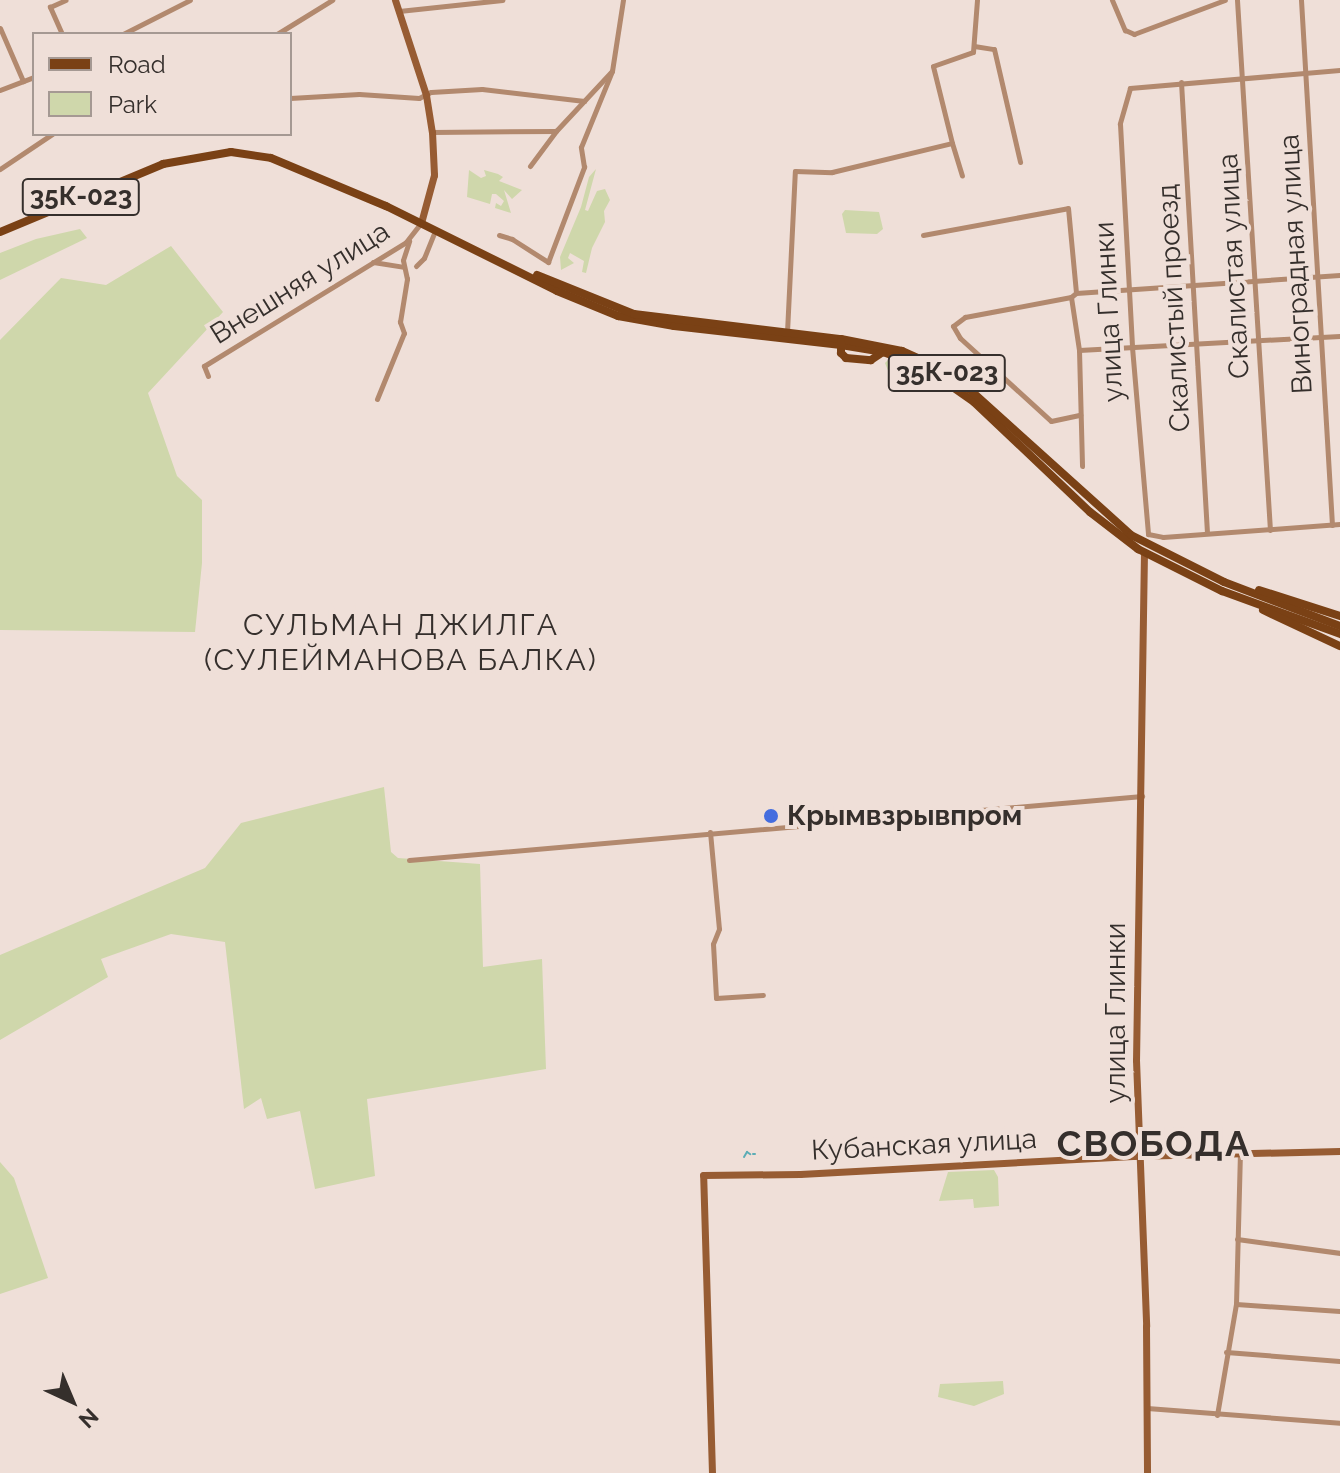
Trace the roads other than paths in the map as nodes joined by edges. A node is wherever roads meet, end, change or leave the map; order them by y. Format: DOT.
graph roads {
  1 [pos="66,0"];
  2 [pos="190,0"];
  3 [pos="332,0"];
  4 [pos="395,0"];
  5 [pos="502,0"];
  6 [pos="623,0"];
  7 [pos="977,0"];
  8 [pos="1112,0"];
  9 [pos="1225,0"];
  10 [pos="1237,0"];
  11 [pos="1301,0"];
  12 [pos="399,11"];
  13 [pos="0,28"];
  14 [pos="61,32"];
  15 [pos="127,32"];
  16 [pos="280,32"];
  17 [pos="974,46"];
  18 [pos="1340,70"];
  19 [pos="612,71"];
  20 [pos="1305,72"];
  21 [pos="1242,76"];
  22 [pos="32,78"];
  23 [pos="23,81"];
  24 [pos="1181,82"];
  25 [pos="0,90"];
  26 [pos="426,95"];
  27 [pos="292,98"];
  28 [pos="584,101"];
  29 [pos="556,131"];
  30 [pos="432,132"];
  31 [pos="49,136"];
  32 [pos="952,143"];
  33 [pos="1020,162"];
  34 [pos="530,166"];
  35 [pos="0,169"];
  36 [pos="962,176"];
  37 [pos="421,223"];
  38 [pos="435,230"];
  39 [pos="0,232"];
  40 [pos="499,235"];
  41 [pos="923,235"];
  42 [pos="410,240"];
  43 [pos="491,258"];
  44 [pos="371,262"];
  45 [pos="416,266"];
  46 [pos="404,267"];
  47 [pos="1340,275"];
  48 [pos="1317,277"];
  49 [pos="1254,282"];
  50 [pos="1192,287"];
  51 [pos="1130,290"];
  52 [pos="1073,295"];
  53 [pos="787,333"];
  54 [pos="1340,336"];
  55 [pos="1320,338"];
  56 [pos="841,342"];
  57 [pos="1258,342"];
  58 [pos="1196,345"];
  59 [pos="1132,347"];
  60 [pos="1079,350"];
  61 [pos="208,376"];
  62 [pos="377,399"];
  63 [pos="1080,415"];
  64 [pos="1082,466"];
  65 [pos="1340,524"];
  66 [pos="1332,525"];
  67 [pos="1270,530"];
  68 [pos="1207,532"];
  69 [pos="1144,552"];
  70 [pos="1235,586"];
  71 [pos="1257,604"];
  72 [pos="1340,616"];
  73 [pos="1340,626"];
  74 [pos="1340,634"];
  75 [pos="1340,648"];
  76 [pos="1143,796"];
  77 [pos="710,832"];
  78 [pos="409,860"];
  79 [pos="763,995"];
  80 [pos="1340,1151"];
  81 [pos="1240,1152"];
  82 [pos="1139,1156"];
  83 [pos="1237,1239"];
  84 [pos="1340,1253"];
  85 [pos="1236,1304"];
  86 [pos="1340,1311"];
  87 [pos="1226,1352"];
  88 [pos="1340,1361"];
  89 [pos="1147,1408"];
  90 [pos="1217,1415"];
  91 [pos="1340,1423"];
  92 [pos="712,1473"];
  93 [pos="1147,1473"];
  1 -- 14 [label="street"];
  2 -- 15 [label="street"];
  3 -- 16 [label="street"];
  4 -- 12 [label="main road"];
  5 -- 12 [label="street"];
  6 -- 19 [label="street"];
  7 -- 17 [label="street"];
  8 -- 9 [label="street"];
  10 -- 21 [label="street, Скалистая улица"];
  11 -- 20 [label="street, Виноградная улица"];
  12 -- 26 [label="main road"];
  13 -- 23 [label="street"];
  17 -- 32 [label="street"];
  17 -- 33 [label="street"];
  18 -- 20 [label="street"];
  19 -- 28 [label="street"];
  19 -- 40 [label="street"];
  20 -- 21 [label="street"];
  20 -- 48 [label="street, Виноградная улица"];
  21 -- 24 [label="street"];
  21 -- 49 [label="street, Скалистая улица"];
  22 -- 23 [label="street"];
  23 -- 25 [label="street"];
  24 -- 50 [label="street, Скалистый проезд"];
  24 -- 51 [label="street, улица Глинки"];
  26 -- 27 [label="street"];
  26 -- 28 [label="street"];
  26 -- 30 [label="main road"];
  28 -- 29 [label="street"];
  29 -- 30 [label="street"];
  29 -- 34 [label="street"];
  30 -- 37 [label="main road"];
  31 -- 35 [label="street"];
  32 -- 36 [label="street"];
  32 -- 53 [label="street"];
  37 -- 38 [label="main road, 35К-023"];
  37 -- 39 [label="main road, 35К-023"];
  37 -- 42 [label="street, Внешняя улица"];
  38 -- 43 [label="main road, 35К-023"];
  38 -- 45 [label="street"];
  41 -- 52 [label="street"];
  42 -- 44 [label="street, Внешняя улица"];
  42 -- 46 [label="street"];
  43 -- 53 [label="main road, 35К-023"];
  43 -- 56 [label="main road, 35К-023"];
  44 -- 46 [label="street"];
  44 -- 61 [label="street, Внешняя улица"];
  46 -- 62 [label="street"];
  47 -- 48 [label="street"];
  48 -- 49 [label="street"];
  48 -- 55 [label="street, Виноградная улица"];
  49 -- 50 [label="street"];
  49 -- 57 [label="street, Скалистая улица"];
  50 -- 51 [label="street"];
  50 -- 58 [label="street, Скалистый проезд"];
  51 -- 52 [label="street"];
  51 -- 59 [label="street, улица Глинки"];
  52 -- 60 [label="street"];
  52 -- 63 [label="street"];
  53 -- 56 [label="main road, 35К-023"];
  54 -- 55 [label="street"];
  55 -- 57 [label="street"];
  55 -- 66 [label="street, Виноградная улица"];
  56 -- 69 [label="main road, 35К-023"];
  56 -- 70 [label="main road, 35К-023"];
  57 -- 58 [label="street"];
  57 -- 67 [label="street, Скалистая улица"];
  58 -- 59 [label="street"];
  58 -- 68 [label="street, Скалистый проезд"];
  59 -- 60 [label="street"];
  59 -- 68 [label="street, улица Глинки"];
  60 -- 63 [label="street"];
  63 -- 64 [label="street"];
  65 -- 66 [label="street"];
  66 -- 67 [label="street"];
  67 -- 68 [label="street"];
  69 -- 71 [label="main road, 35К-023"];
  69 -- 76 [label="main road, улица Глинки"];
  70 -- 72 [label="main road"];
  70 -- 73 [label="main road, 35К-023"];
  71 -- 74 [label="main road, 35К-023"];
  71 -- 75 [label="main road"];
  76 -- 77 [label="street"];
  76 -- 82 [label="main road, улица Глинки"];
  77 -- 78 [label="street"];
  77 -- 79 [label="street"];
  80 -- 81 [label="main road, Кубанская улица"];
  81 -- 82 [label="main road, Кубанская улица"];
  81 -- 83 [label="street"];
  82 -- 89 [label="main road, улица Глинки"];
  82 -- 92 [label="main road, Кубанская улица"];
  83 -- 84 [label="street"];
  83 -- 85 [label="street"];
  85 -- 86 [label="street"];
  85 -- 87 [label="street"];
  87 -- 88 [label="street"];
  87 -- 90 [label="street"];
  89 -- 90 [label="street"];
  89 -- 93 [label="main road, улица Глинки"];
  90 -- 91 [label="street"];
}
